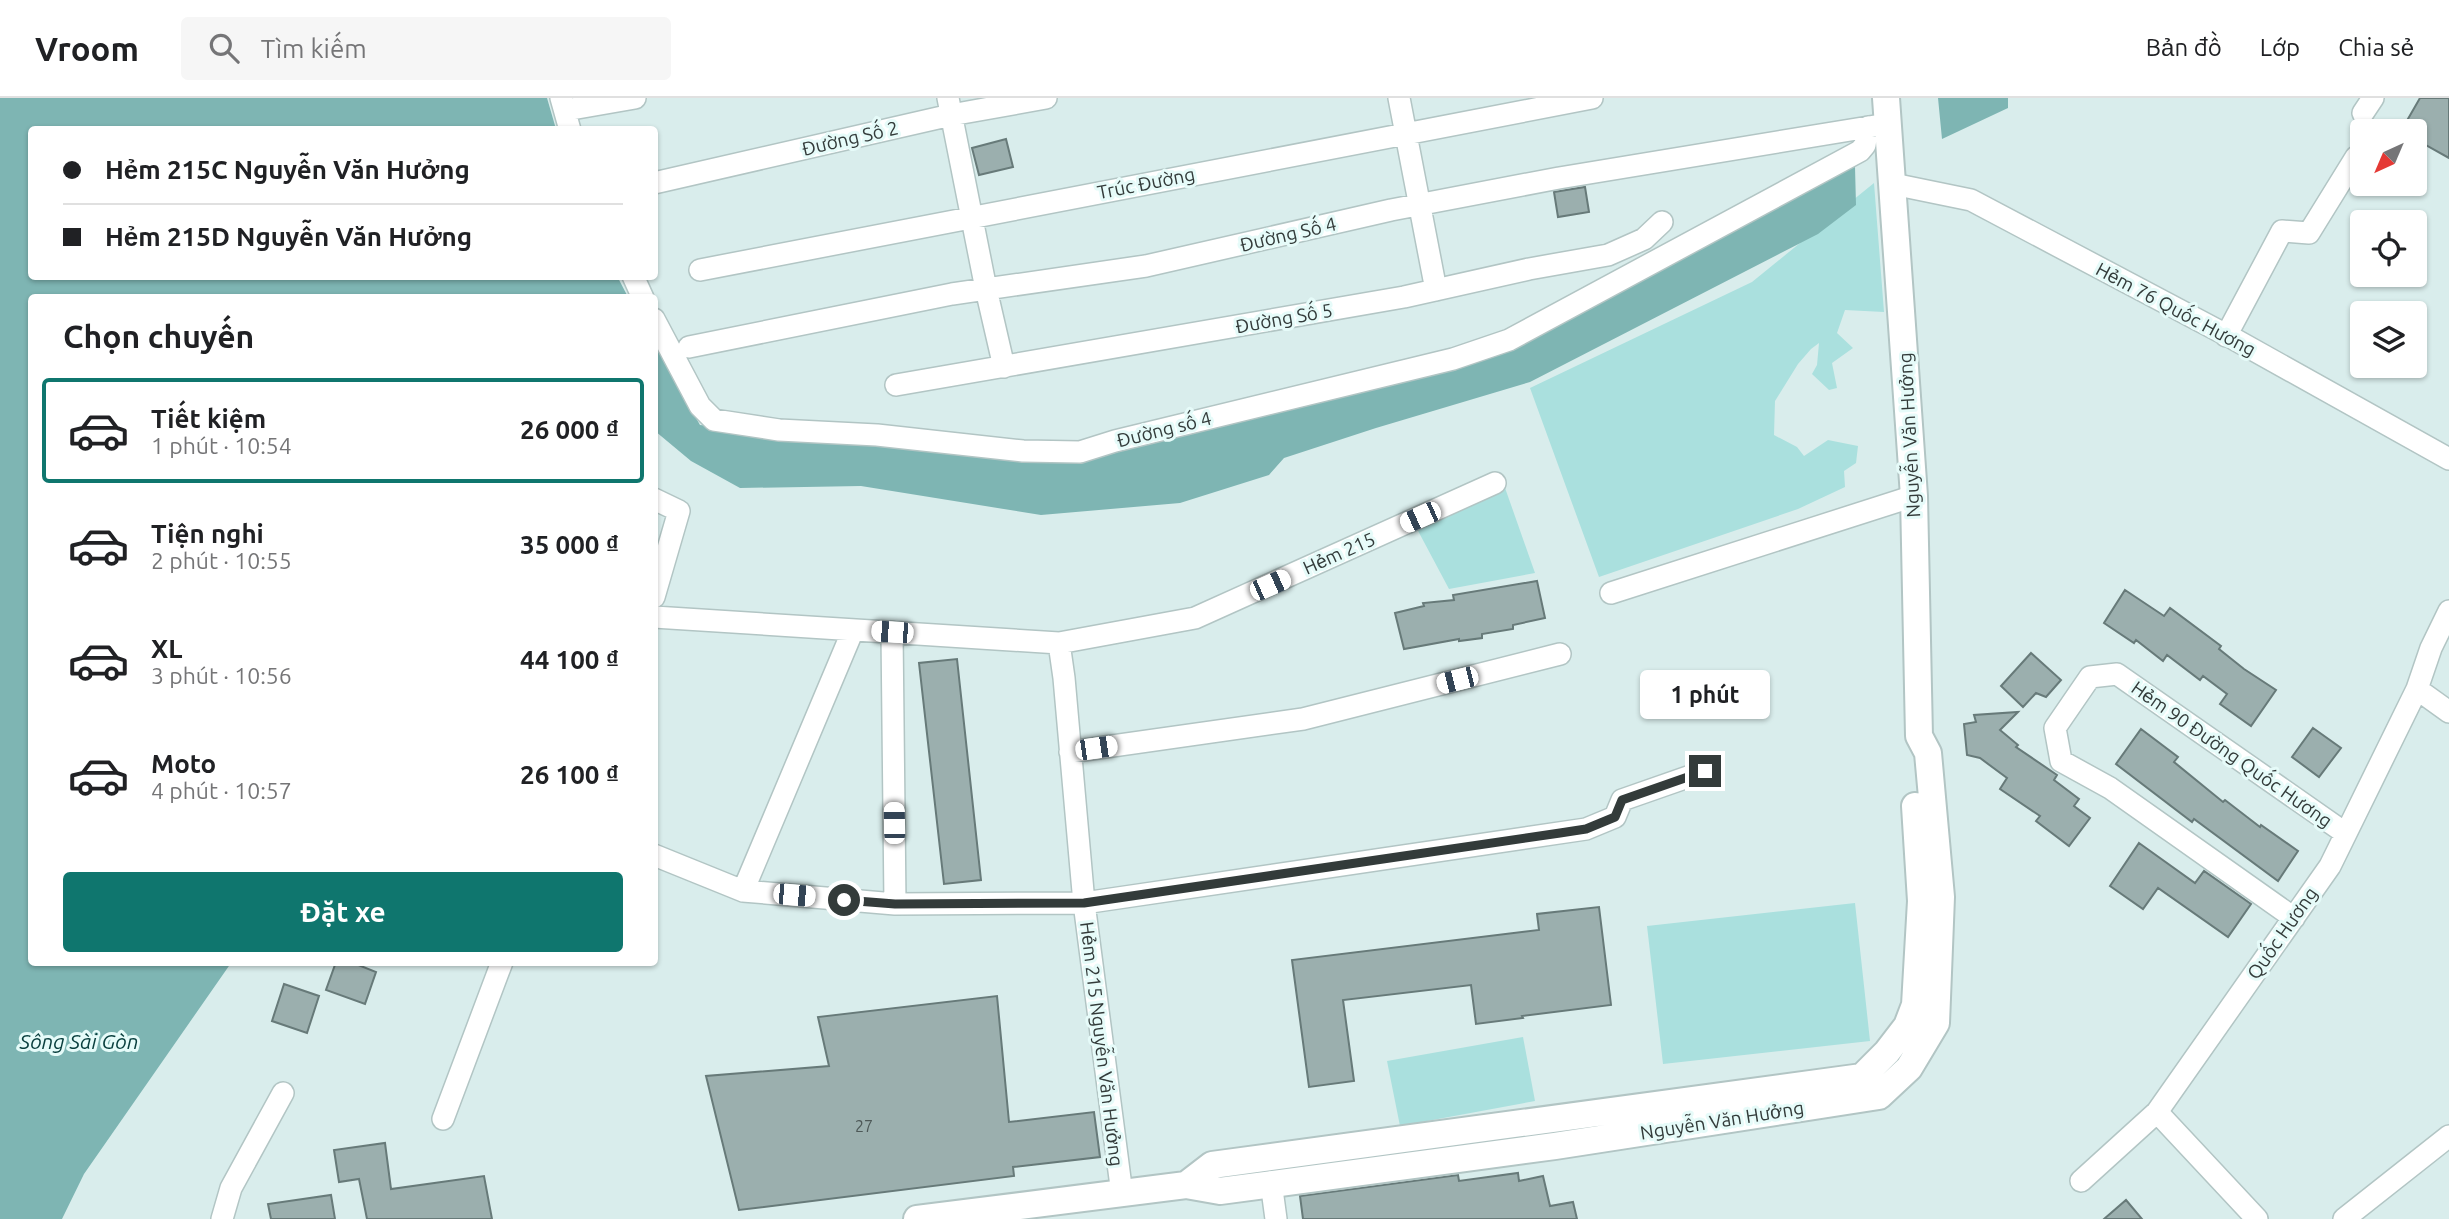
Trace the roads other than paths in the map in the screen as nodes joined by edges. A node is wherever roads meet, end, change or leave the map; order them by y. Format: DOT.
graph roads {
  1 [pos="635,98"];
  2 [pos="1046,98"];
  3 [pos="1399,98"];
  4 [pos="1592,98"];
  5 [pos="949,107"];
  6 [pos="566,112"];
  7 [pos="1883,120"];
  8 [pos="1406,134"];
  9 [pos="2350,166"];
  10 [pos="658,183"];
  11 [pos="1893,184"];
  12 [pos="1419,205"];
  13 [pos="971,217"];
  14 [pos="1662,222"];
  15 [pos="700,270"];
  16 [pos="986,289"];
  17 [pos="1436,290"];
  18 [pos="658,324"];
  19 [pos="2227,336"];
  20 [pos="677,348"];
  21 [pos="1004,366"];
  22 [pos="897,385"];
  23 [pos="2449,459"];
  24 [pos="1494,483"];
  25 [pos="1914,496"];
  26 [pos="658,501"];
  27 [pos="658,583"];
  28 [pos="1611,593"];
  29 [pos="2449,611"];
  30 [pos="658,617"];
  31 [pos="853,630"];
  32 [pos="892,632"];
  33 [pos="1059,643"];
  34 [pos="1560,654"];
  35 [pos="2417,688"];
  36 [pos="2449,712"];
  37 [pos="1070,752"];
  38 [pos="1705,771"];
  39 [pos="2345,833"];
  40 [pos="658,857"];
  41 [pos="743,891"];
  42 [pos="1084,903"];
  43 [pos="895,904"];
  44 [pos="2294,918"];
  45 [pos="500,966"];
  46 [pos="283,1093"];
  47 [pos="2158,1112"];
  48 [pos="443,1119"];
  49 [pos="2449,1136"];
  50 [pos="1387,1154"];
  51 [pos="2081,1181"];
  52 [pos="1271,1182"];
  53 [pos="1186,1185"];
  54 [pos="1122,1194"];
  55 [pos="222,1219"];
  56 [pos="917,1219"];
  57 [pos="1276,1219"];
  58 [pos="2257,1219"];
  59 [pos="2344,1219"];
  1 -- 6 [label="street"];
  2 -- 5 [label="street, Đường Số 2"];
  3 -- 8 [label="street"];
  4 -- 8 [label="street, Trúc Đường"];
  5 -- 10 [label="street, Đường Số 2"];
  5 -- 13 [label="street"];
  7 -- 11 [label="main road, Nguyễn Văn Hưởng"];
  7 -- 12 [label="street, Đường Số 4"];
  7 -- 20 [label="street, Đường số 4"];
  8 -- 12 [label="street"];
  8 -- 13 [label="street, Trúc Đường"];
  9 -- 19 [label="street"];
  11 -- 19 [label="street, Hẻm 76 Quốc Hương"];
  11 -- 25 [label="main road, Nguyễn Văn Hưởng"];
  12 -- 16 [label="street, Đường Số 4"];
  12 -- 17 [label="street"];
  13 -- 15 [label="street, Trúc Đường"];
  13 -- 16 [label="street"];
  14 -- 17 [label="street, Đường Số 5"];
  16 -- 20 [label="street, Đường Số 4"];
  16 -- 21 [label="street"];
  17 -- 21 [label="street, Đường Số 5"];
  18 -- 20 [label="street"];
  19 -- 23 [label="street, Hẻm 76 Quốc Hương"];
  21 -- 22 [label="street, Đường Số 5"];
  24 -- 33 [label="street, Hẻm 215"];
  25 -- 28 [label="street"];
  25 -- 50 [label="main road, Nguyễn Văn Hưởng"];
  26 -- 27 [label="street"];
  29 -- 35 [label="street, Quốc Hương"];
  30 -- 31 [label="street, Hẻm 215"];
  31 -- 32 [label="street, Hẻm 215"];
  31 -- 41 [label="street"];
  32 -- 33 [label="street, Hẻm 215"];
  32 -- 43 [label="street"];
  33 -- 37 [label="street, Hẻm 215 Nguyễn Văn Hưởng"];
  34 -- 37 [label="street"];
  35 -- 36 [label="street"];
  35 -- 39 [label="street, Quốc Hương"];
  37 -- 42 [label="street, Hẻm 215 Nguyễn Văn Hưởng"];
  38 -- 42 [label="street"];
  39 -- 44 [label="street, Quốc Hương"];
  39 -- 44 [label="street, Hẻm 90 Đường Quốc Hương"];
  40 -- 41 [label="street"];
  41 -- 43 [label="street"];
  42 -- 43 [label="street"];
  42 -- 54 [label="street, Hẻm 215 Nguyễn Văn Hưởng"];
  44 -- 47 [label="street, Quốc Hương"];
  45 -- 48 [label="street"];
  46 -- 55 [label="street"];
  47 -- 51 [label="street, Quốc Hương"];
  47 -- 58 [label="street"];
  49 -- 59 [label="street"];
  50 -- 52 [label="main road, Nguyễn Văn Hưởng"];
  50 -- 53 [label="main road, Nguyễn Văn Hưởng"];
  52 -- 53 [label="main road, Nguyễn Văn Hưởng"];
  52 -- 57 [label="street"];
  53 -- 54 [label="main road, Nguyễn Văn Hưởng"];
  54 -- 56 [label="main road, Nguyễn Văn Hưởng"];
}
